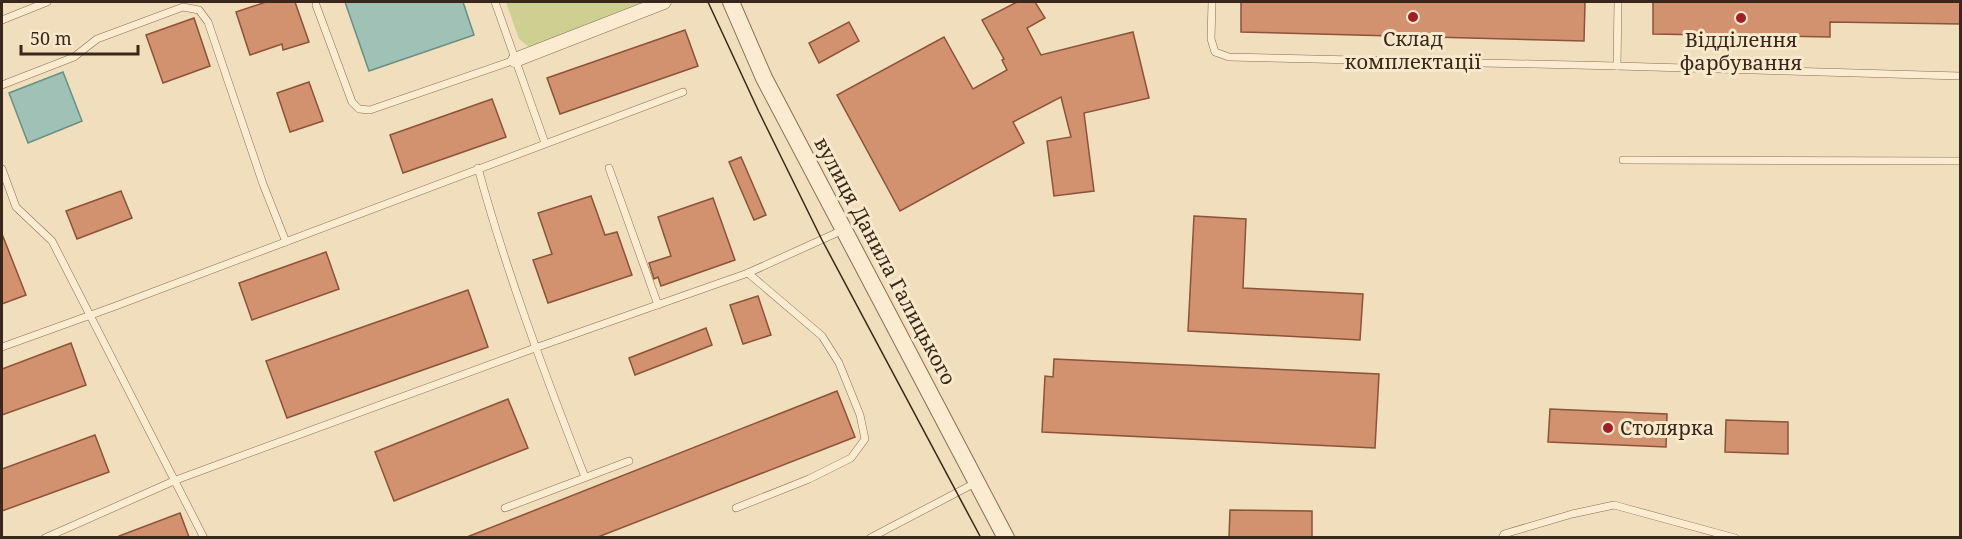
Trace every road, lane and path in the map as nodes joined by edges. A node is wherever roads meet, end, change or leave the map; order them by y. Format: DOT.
graph roads {
  1 [pos="47,2"];
  2 [pos="495,2"];
  3 [pos="664,2"];
  4 [pos="731,2"];
  5 [pos="1212,2"];
  6 [pos="1618,2"];
  7 [pos="316,4"];
  8 [pos="2,20"];
  9 [pos="515,60"];
  10 [pos="1617,66"];
  11 [pos="1960,76"];
  12 [pos="2,85"];
  13 [pos="683,92"];
  14 [pos="545,143"];
  15 [pos="1623,160"];
  16 [pos="1960,161"];
  17 [pos="478,168"];
  18 [pos="609,168"];
  19 [pos="2,169"];
  20 [pos="844,229"];
  21 [pos="286,242"];
  22 [pos="748,273"];
  23 [pos="657,305"];
  24 [pos="89,315"];
  25 [pos="2,347"];
  26 [pos="535,348"];
  27 [pos="629,461"];
  28 [pos="585,477"];
  29 [pos="176,480"];
  30 [pos="977,482"];
  31 [pos="505,507"];
  32 [pos="736,508"];
  33 [pos="45,537"];
  34 [pos="204,537"];
  35 [pos="870,537"];
  36 [pos="1006,537"];
  37 [pos="1502,537"];
  38 [pos="1735,537"];
  1 -- 8 [label="lane"];
  2 -- 9 [label="lane"];
  3 -- 9 [label="street"];
  4 -- 20 [label="street, вулиця Данила Галицького"];
  5 -- 10 [label="lane"];
  6 -- 10 [label="lane"];
  7 -- 9 [label="lane"];
  9 -- 14 [label="lane"];
  10 -- 11 [label="lane"];
  12 -- 21 [label="lane"];
  13 -- 14 [label="lane"];
  14 -- 17 [label="lane"];
  15 -- 16 [label="lane"];
  17 -- 21 [label="lane"];
  17 -- 26 [label="lane"];
  18 -- 23 [label="lane"];
  19 -- 24 [label="lane"];
  20 -- 22 [label="lane"];
  20 -- 30 [label="street, вулиця Данила Галицького"];
  21 -- 24 [label="lane"];
  22 -- 23 [label="lane"];
  22 -- 32 [label="lane"];
  23 -- 26 [label="lane"];
  24 -- 25 [label="lane"];
  24 -- 29 [label="lane"];
  26 -- 28 [label="lane"];
  26 -- 29 [label="lane"];
  27 -- 28 [label="lane"];
  28 -- 31 [label="lane"];
  29 -- 33 [label="lane"];
  29 -- 34 [label="lane"];
  30 -- 35 [label="lane"];
  30 -- 36 [label="street, вулиця Данила Галицького"];
  37 -- 38 [label="lane"];
}
